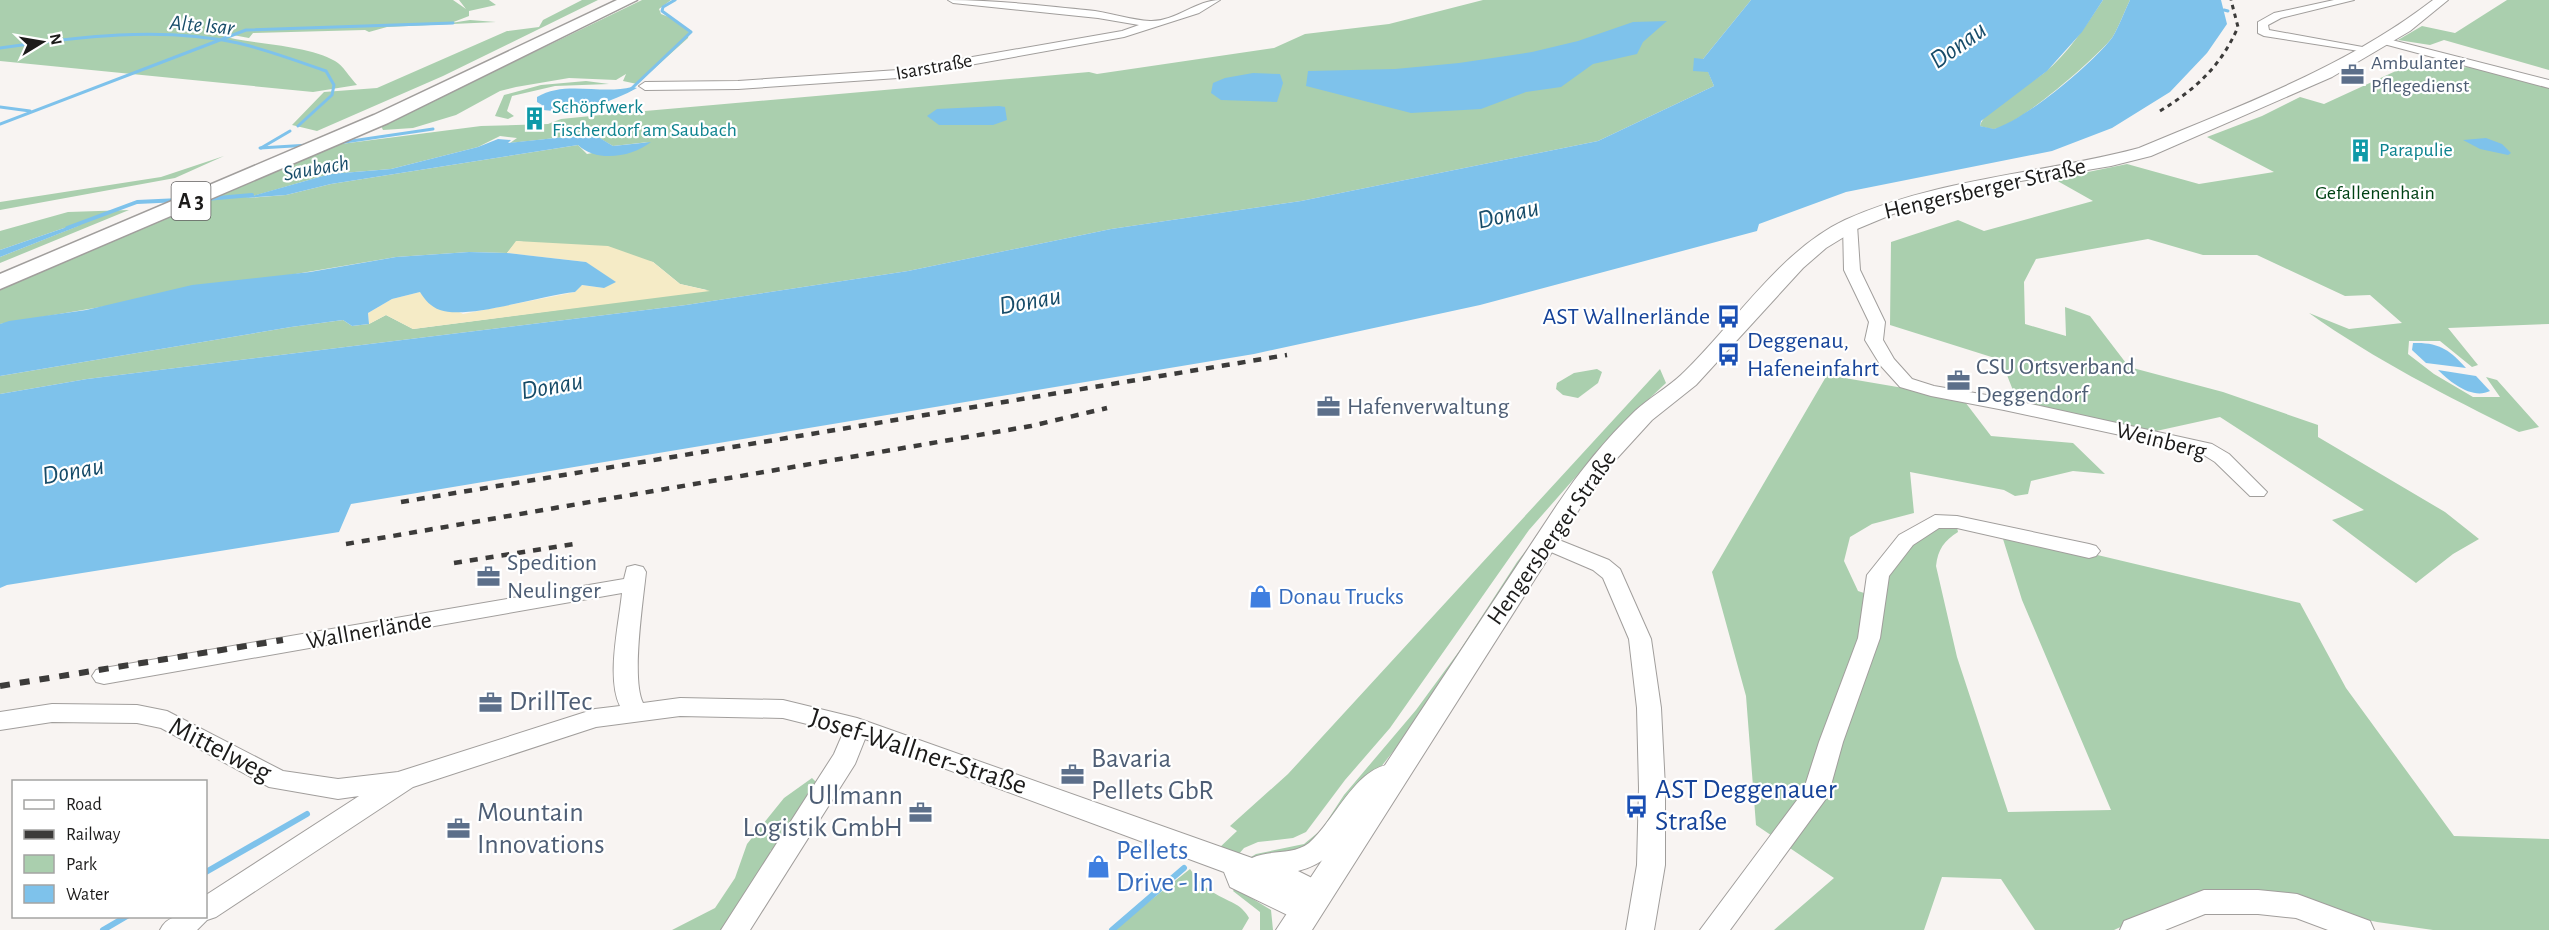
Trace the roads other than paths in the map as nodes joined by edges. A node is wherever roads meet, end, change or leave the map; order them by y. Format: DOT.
graph roads {
  1 [pos="613,0"];
  2 [pos="629,0"];
  3 [pos="953,0"];
  4 [pos="1215,0"];
  5 [pos="2294,0"];
  6 [pos="2441,0"];
  7 [pos="2345,1"];
  8 [pos="2319,3"];
  9 [pos="1155,25"];
  10 [pos="2384,40"];
  11 [pos="2368,51"];
  12 [pos="2549,84"];
  13 [pos="645,86"];
  14 [pos="373,117"];
  15 [pos="1850,225"];
  16 [pos="0,271"];
  17 [pos="0,282"];
  18 [pos="2257,492"];
  19 [pos="1544,540"];
  20 [pos="2089,551"];
  21 [pos="104,676"];
  22 [pos="636,714"];
  23 [pos="0,721"];
  24 [pos="857,727"];
  25 [pos="1395,773"];
  26 [pos="404,780"];
  27 [pos="1235,865"];
  28 [pos="207,908"];
  29 [pos="1304,911"];
  30 [pos="192,918"];
  31 [pos="1646,928"];
  32 [pos="174,930"];
  33 [pos="735,930"];
  34 [pos="1714,930"];
  35 [pos="2134,930"];
  36 [pos="2360,930"];
  1 -- 14 [label="highway, A 3"];
  2 -- 14 [label="highway, A 3"];
  3 -- 9 [label="street"];
  4 -- 9 [label="street, Isarstraße"];
  5 -- 8 [label="street"];
  6 -- 10 [label="main road, Hengersberger Straße"];
  7 -- 8 [label="street"];
  8 -- 11 [label="street"];
  9 -- 13 [label="street, Isarstraße"];
  10 -- 11 [label="main road, Hengersberger Straße"];
  10 -- 12 [label="street"];
  11 -- 15 [label="main road, Hengersberger Straße"];
  14 -- 16 [label="highway, A 3"];
  14 -- 17 [label="highway, A 3"];
  15 -- 18 [label="street, Weinberg"];
  15 -- 19 [label="main road, Hengersberger Straße"];
  19 -- 25 [label="main road, Hengersberger Straße"];
  19 -- 31 [label="street"];
  20 -- 34 [label="street"];
  21 -- 22 [label="street, Wallnerlände"];
  22 -- 24 [label="street, Josef-Wallner-Straße"];
  22 -- 26 [label="street, Josef-Wallner-Straße"];
  23 -- 26 [label="street, Mittelweg"];
  24 -- 27 [label="street, Josef-Wallner-Straße"];
  24 -- 33 [label="street"];
  25 -- 27 [label="street, Hengersberger Straße"];
  25 -- 29 [label="main road, Hengersberger Straße"];
  26 -- 28 [label="street, Josef-Wallner-Straße"];
  27 -- 29 [label="street, Josef-Wallner-Straße"];
  30 -- 32 [label="street"];
  35 -- 36 [label="street"];
}
